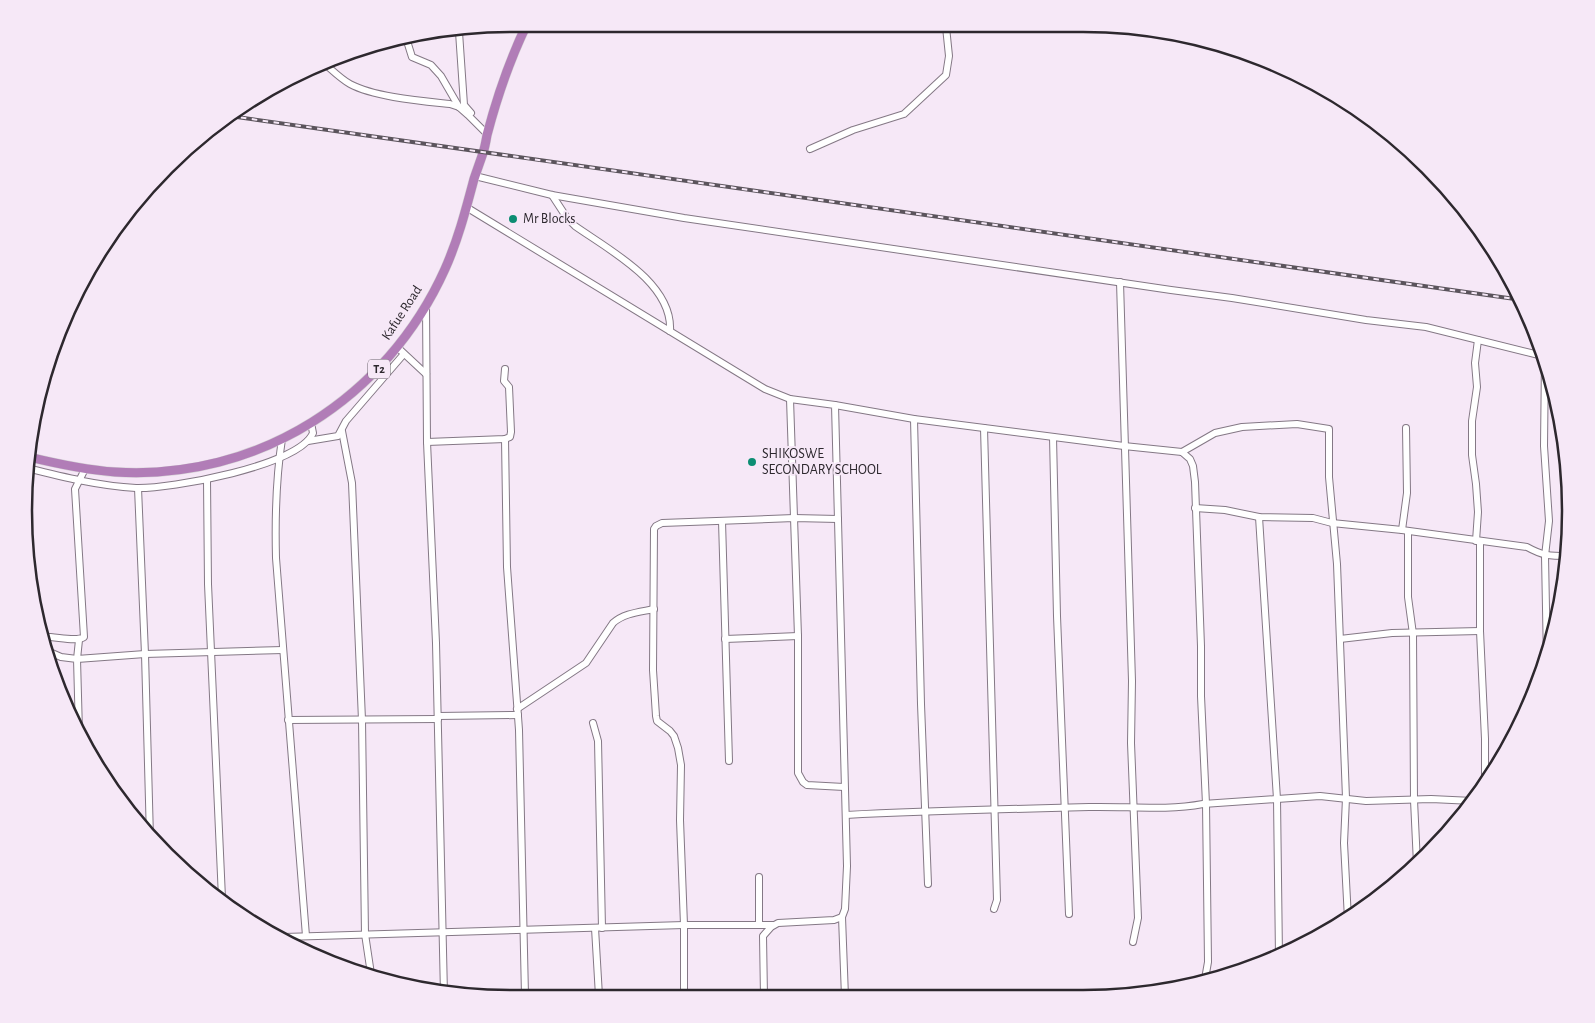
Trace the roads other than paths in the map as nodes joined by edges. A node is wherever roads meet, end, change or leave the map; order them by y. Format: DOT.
graph roads {
  1 [pos="523,32"];
  2 [pos="947,32"];
  3 [pos="459,36"];
  4 [pos="408,44"];
  5 [pos="330,68"];
  6 [pos="459,107"];
  7 [pos="480,126"];
  8 [pos="487,134"];
  9 [pos="810,149"];
  10 [pos="475,176"];
  11 [pos="552,195"];
  12 [pos="466,207"];
  13 [pos="1120,282"];
  14 [pos="426,305"];
  15 [pos="670,331"];
  16 [pos="1478,340"];
  17 [pos="400,351"];
  18 [pos="1536,354"];
  19 [pos="505,369"];
  20 [pos="426,374"];
  21 [pos="1545,384"];
  22 [pos="790,399"];
  23 [pos="835,405"];
  24 [pos="914,419"];
  25 [pos="311,422"];
  26 [pos="984,428"];
  27 [pos="1406,428"];
  28 [pos="342,432"];
  29 [pos="1053,437"];
  30 [pos="282,439"];
  31 [pos="506,439"];
  32 [pos="308,441"];
  33 [pos="427,442"];
  34 [pos="1124,446"];
  35 [pos="1182,452"];
  36 [pos="36,459"];
  37 [pos="279,459"];
  38 [pos="84,469"];
  39 [pos="35,470"];
  40 [pos="79,480"];
  41 [pos="207,480"];
  42 [pos="138,488"];
  43 [pos="1195,508"];
  44 [pos="794,518"];
  45 [pos="838,518"];
  46 [pos="1259,518"];
  47 [pos="722,521"];
  48 [pos="1332,523"];
  49 [pos="1405,530"];
  50 [pos="1478,541"];
  51 [pos="1546,556"];
  52 [pos="1560,556"];
  53 [pos="654,609"];
  54 [pos="1480,631"];
  55 [pos="1413,634"];
  56 [pos="1546,635"];
  57 [pos="49,636"];
  58 [pos="798,636"];
  59 [pos="725,639"];
  60 [pos="1340,639"];
  61 [pos="79,640"];
  62 [pos="283,650"];
  63 [pos="211,653"];
  64 [pos="55,654"];
  65 [pos="145,654"];
  66 [pos="77,659"];
  67 [pos="518,712"];
  68 [pos="79,716"];
  69 [pos="438,718"];
  70 [pos="288,720"];
  71 [pos="362,720"];
  72 [pos="593,723"];
  73 [pos="729,761"];
  74 [pos="1485,773"];
  75 [pos="844,787"];
  76 [pos="1346,798"];
  77 [pos="1276,799"];
  78 [pos="1414,800"];
  79 [pos="1466,800"];
  80 [pos="1206,804"];
  81 [pos="1134,807"];
  82 [pos="1065,808"];
  83 [pos="996,810"];
  84 [pos="925,811"];
  85 [pos="846,815"];
  86 [pos="150,825"];
  87 [pos="1417,855"];
  88 [pos="759,877"];
  89 [pos="928,884"];
  90 [pos="222,893"];
  91 [pos="994,909"];
  92 [pos="1348,911"];
  93 [pos="1069,914"];
  94 [pos="842,917"];
  95 [pos="684,925"];
  96 [pos="759,925"];
  97 [pos="774,925"];
  98 [pos="599,928"];
  99 [pos="522,930"];
  100 [pos="442,932"];
  101 [pos="365,934"];
  102 [pos="306,936"];
  103 [pos="292,937"];
  104 [pos="1134,942"];
  105 [pos="1279,949"];
  106 [pos="370,969"];
  107 [pos="1206,974"];
  108 [pos="444,985"];
  109 [pos="525,990"];
  110 [pos="599,990"];
  111 [pos="684,990"];
  112 [pos="764,990"];
  113 [pos="845,990"];
  1 -- 8 [label="highway, Kafue Road / T2"];
  2 -- 9 [label="street"];
  3 -- 7 [label="street"];
  4 -- 6 [label="street"];
  5 -- 6 [label="street"];
  6 -- 7 [label="street"];
  7 -- 8 [label="street"];
  8 -- 10 [label="highway, Kafue Road / T2"];
  10 -- 11 [label="street"];
  10 -- 12 [label="highway, Kafue Road / T2"];
  11 -- 13 [label="street"];
  11 -- 15 [label="street"];
  12 -- 14 [label="highway, Kafue Road / T2"];
  12 -- 15 [label="street"];
  13 -- 16 [label="street"];
  13 -- 34 [label="street"];
  14 -- 17 [label="highway, Kafue Road / T2"];
  14 -- 20 [label="street"];
  15 -- 22 [label="street"];
  16 -- 18 [label="street"];
  16 -- 50 [label="street"];
  17 -- 20 [label="street"];
  17 -- 25 [label="highway, Kafue Road / T2"];
  17 -- 28 [label="street"];
  19 -- 31 [label="street"];
  20 -- 33 [label="street"];
  21 -- 51 [label="street"];
  22 -- 23 [label="street"];
  22 -- 44 [label="street"];
  23 -- 24 [label="street"];
  23 -- 45 [label="street"];
  24 -- 26 [label="street"];
  24 -- 84 [label="street"];
  25 -- 30 [label="highway, Kafue Road / T2"];
  25 -- 32 [label="street"];
  26 -- 29 [label="street"];
  26 -- 83 [label="street"];
  27 -- 49 [label="street"];
  28 -- 32 [label="street"];
  28 -- 71 [label="street"];
  29 -- 34 [label="street"];
  29 -- 82 [label="street"];
  30 -- 37 [label="street"];
  30 -- 38 [label="highway, Kafue Road / T2"];
  31 -- 33 [label="street"];
  31 -- 67 [label="street"];
  32 -- 37 [label="street"];
  33 -- 69 [label="street"];
  34 -- 35 [label="street"];
  34 -- 81 [label="street"];
  35 -- 43 [label="street"];
  35 -- 48 [label="street"];
  36 -- 38 [label="highway, Kafue Road / T2"];
  37 -- 41 [label="street"];
  37 -- 62 [label="street"];
  38 -- 40 [label="street"];
  39 -- 40 [label="street"];
  40 -- 42 [label="street"];
  40 -- 61 [label="street"];
  41 -- 42 [label="street"];
  41 -- 63 [label="street"];
  42 -- 65 [label="street"];
  43 -- 46 [label="street"];
  43 -- 80 [label="street"];
  44 -- 45 [label="street"];
  44 -- 47 [label="street"];
  44 -- 58 [label="street"];
  45 -- 75 [label="street"];
  46 -- 48 [label="street"];
  46 -- 77 [label="street"];
  47 -- 53 [label="street"];
  47 -- 59 [label="street"];
  48 -- 49 [label="street"];
  48 -- 60 [label="street"];
  49 -- 50 [label="street"];
  49 -- 55 [label="street"];
  50 -- 51 [label="street"];
  50 -- 54 [label="street"];
  51 -- 52 [label="street"];
  51 -- 56 [label="street"];
  53 -- 67 [label="street"];
  53 -- 95 [label="street"];
  54 -- 55 [label="street"];
  54 -- 74 [label="street"];
  55 -- 60 [label="street"];
  55 -- 78 [label="street"];
  57 -- 61 [label="street"];
  58 -- 59 [label="street"];
  58 -- 75 [label="street"];
  59 -- 73 [label="street"];
  60 -- 76 [label="street"];
  61 -- 66 [label="street"];
  62 -- 63 [label="street"];
  62 -- 70 [label="street"];
  63 -- 65 [label="street"];
  63 -- 90 [label="street"];
  64 -- 66 [label="street"];
  65 -- 66 [label="street"];
  65 -- 86 [label="street"];
  66 -- 68 [label="street"];
  67 -- 69 [label="street"];
  67 -- 99 [label="street"];
  69 -- 71 [label="street"];
  69 -- 100 [label="street"];
  70 -- 71 [label="street"];
  70 -- 102 [label="street"];
  71 -- 101 [label="street"];
  72 -- 98 [label="street"];
  75 -- 85 [label="street"];
  76 -- 77 [label="street"];
  76 -- 78 [label="street"];
  76 -- 92 [label="street"];
  77 -- 80 [label="street"];
  77 -- 105 [label="street"];
  78 -- 79 [label="street"];
  78 -- 87 [label="street"];
  80 -- 81 [label="street"];
  80 -- 107 [label="street"];
  81 -- 82 [label="street"];
  81 -- 104 [label="street"];
  82 -- 83 [label="street"];
  82 -- 93 [label="street"];
  83 -- 84 [label="street"];
  83 -- 91 [label="street"];
  84 -- 85 [label="street"];
  84 -- 89 [label="street"];
  85 -- 94 [label="street"];
  88 -- 96 [label="street"];
  94 -- 97 [label="street"];
  94 -- 113 [label="street"];
  95 -- 96 [label="street"];
  95 -- 98 [label="street"];
  95 -- 111 [label="street"];
  96 -- 97 [label="street"];
  97 -- 112 [label="street"];
  98 -- 99 [label="street"];
  98 -- 110 [label="street"];
  99 -- 100 [label="street"];
  99 -- 109 [label="street"];
  100 -- 101 [label="street"];
  100 -- 108 [label="street"];
  101 -- 102 [label="street"];
  101 -- 106 [label="street"];
  102 -- 103 [label="street"];
}
